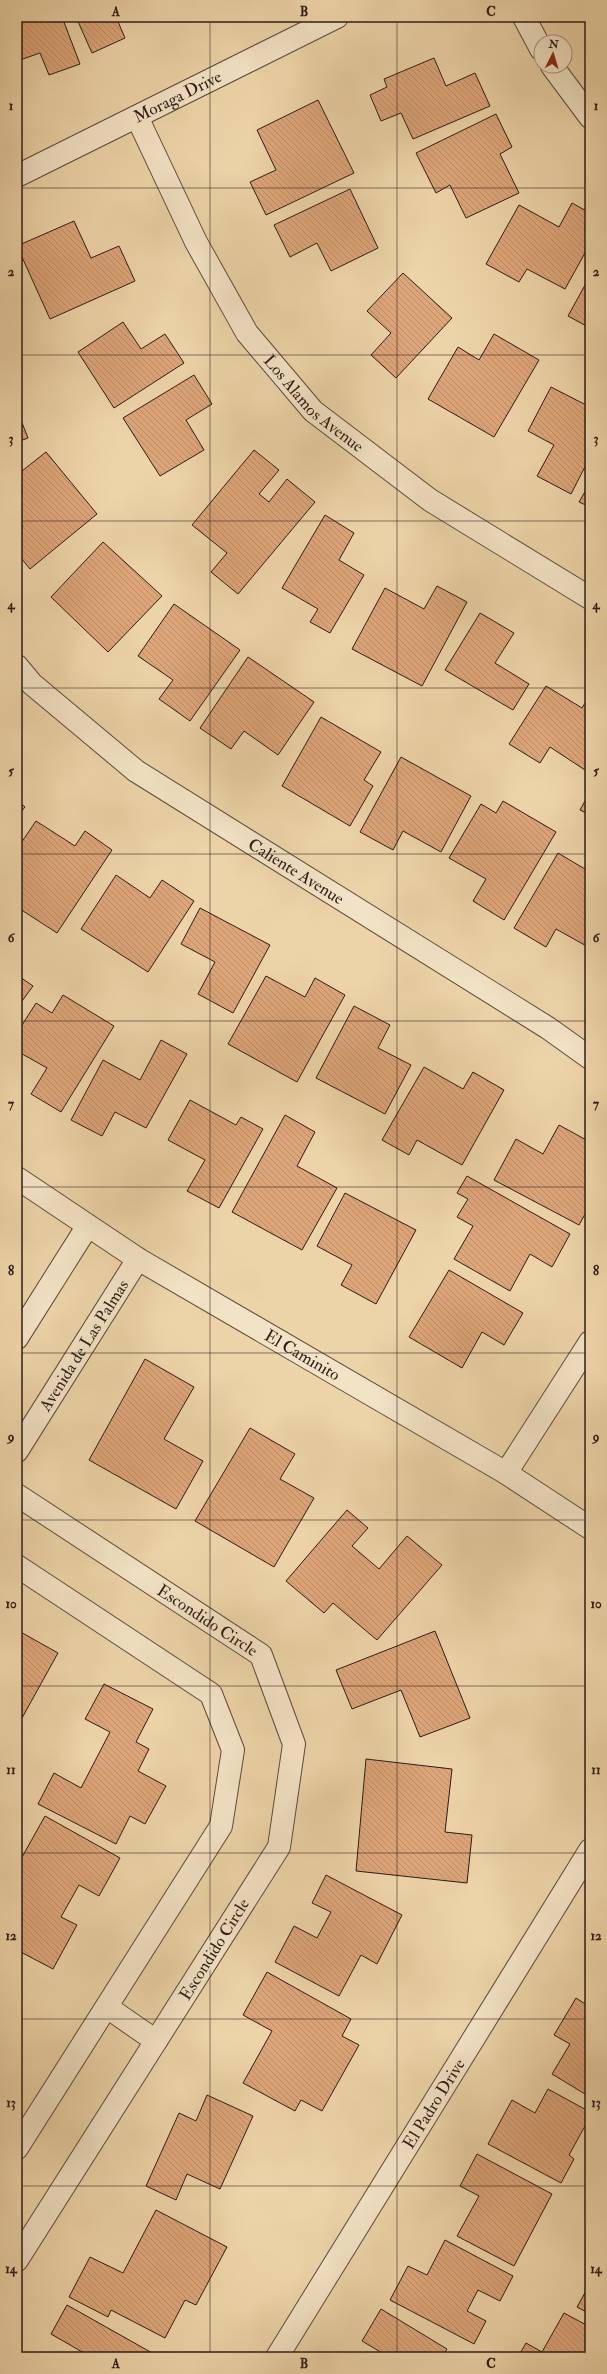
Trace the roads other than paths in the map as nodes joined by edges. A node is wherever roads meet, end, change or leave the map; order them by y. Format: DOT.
graph roads {
  1 [pos="337,17"];
  2 [pos="524,17"];
  3 [pos="533,34"];
  4 [pos="558,74"];
  5 [pos="136,117"];
  6 [pos="590,117"];
  7 [pos="17,176"];
  8 [pos="590,598"];
  9 [pos="17,666"];
  10 [pos="590,1058"];
  11 [pos="17,1178"];
  12 [pos="87,1227"];
  13 [pos="138,1259"];
  14 [pos="17,1338"];
  15 [pos="590,1342"];
  16 [pos="17,1451"];
  17 [pos="506,1473"];
  18 [pos="17,1495"];
  19 [pos="590,1528"];
  20 [pos="17,1566"];
  21 [pos="590,1850"];
  22 [pos="107,2007"];
  23 [pos="156,2041"];
  24 [pos="17,2148"];
  25 [pos="17,2260"];
  26 [pos="277,2357"];
  1 -- 5 [label="street, Moraga Drive"];
  2 -- 3 [label="street"];
  4 -- 6 [label="street"];
  5 -- 7 [label="street, Moraga Drive"];
  5 -- 8 [label="street, Los Alamos Avenue"];
  9 -- 10 [label="street, Caliente Avenue"];
  11 -- 12 [label="street, El Caminito"];
  12 -- 13 [label="street, El Caminito"];
  12 -- 14 [label="street"];
  13 -- 16 [label="street, Avenida de Las Palmas"];
  13 -- 17 [label="street, El Caminito"];
  15 -- 17 [label="street"];
  17 -- 19 [label="street, El Caminito"];
  18 -- 23 [label="street, Escondido Circle"];
  20 -- 22 [label="street"];
  21 -- 26 [label="street, El Padro Drive"];
  22 -- 23 [label="street"];
  22 -- 24 [label="street"];
  23 -- 25 [label="street, Escondido Circle"];
}
